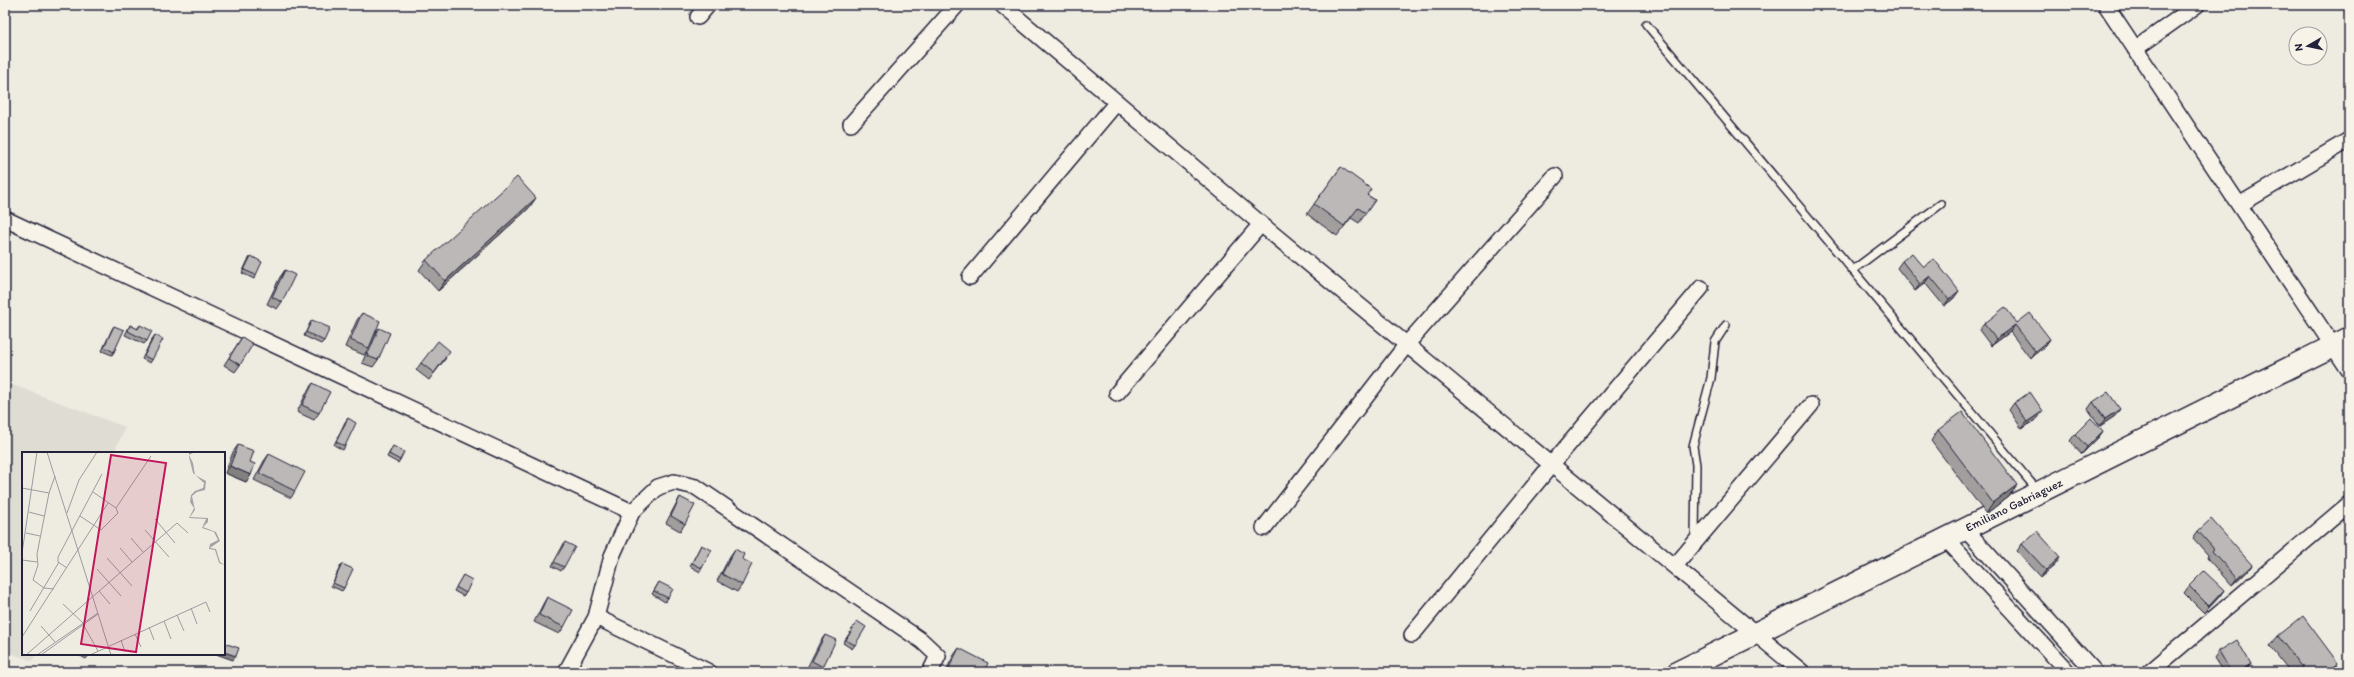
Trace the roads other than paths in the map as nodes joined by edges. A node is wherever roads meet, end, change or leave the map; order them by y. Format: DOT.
graph roads {
  1 [pos="708,5"];
  2 [pos="958,5"];
  3 [pos="1002,5"];
  4 [pos="2106,5"];
  5 [pos="2197,5"];
  6 [pos="698,17"];
  7 [pos="1646,24"];
  8 [pos="2135,50"];
  9 [pos="1117,102"];
  10 [pos="851,124"];
  11 [pos="2349,140"];
  12 [pos="1555,176"];
  13 [pos="1940,204"];
  14 [pos="2239,206"];
  15 [pos="5,219"];
  16 [pos="1261,224"];
  17 [pos="1853,270"];
  18 [pos="970,277"];
  19 [pos="1701,288"];
  20 [pos="1726,325"];
  21 [pos="2341,342"];
  22 [pos="1407,344"];
  23 [pos="2349,370"];
  24 [pos="1117,393"];
  25 [pos="1811,405"];
  26 [pos="1552,464"];
  27 [pos="2039,492"];
  28 [pos="2349,504"];
  29 [pos="632,512"];
  30 [pos="1264,528"];
  31 [pos="1965,529"];
  32 [pos="1946,539"];
  33 [pos="1695,543"];
  34 [pos="1675,566"];
  35 [pos="596,618"];
  36 [pos="1756,633"];
  37 [pos="1412,635"];
  38 [pos="566,672"];
  39 [pos="708,672"];
  40 [pos="930,672"];
  41 [pos="1678,672"];
  42 [pos="1802,672"];
  43 [pos="2068,672"];
  44 [pos="2095,672"];
  45 [pos="2150,672"];
  1 -- 6 [label="street"];
  2 -- 10 [label="street"];
  3 -- 9 [label="street"];
  4 -- 8 [label="street"];
  5 -- 8 [label="street"];
  7 -- 17 [label="lane"];
  8 -- 14 [label="street"];
  9 -- 16 [label="street"];
  9 -- 18 [label="street"];
  11 -- 14 [label="street"];
  12 -- 22 [label="street"];
  13 -- 17 [label="lane"];
  14 -- 21 [label="street"];
  15 -- 29 [label="street"];
  16 -- 22 [label="street"];
  16 -- 24 [label="street"];
  17 -- 27 [label="lane"];
  19 -- 26 [label="street"];
  20 -- 33 [label="lane"];
  21 -- 23 [label="street"];
  21 -- 27 [label="main road, Emiliano Gabriaguez"];
  22 -- 26 [label="street"];
  22 -- 30 [label="street"];
  25 -- 33 [label="street"];
  26 -- 34 [label="street"];
  26 -- 37 [label="street"];
  27 -- 31 [label="main road, Emiliano Gabriaguez"];
  28 -- 45 [label="street"];
  29 -- 35 [label="street"];
  29 -- 40 [label="street"];
  31 -- 32 [label="main road, Emiliano Gabriaguez"];
  31 -- 44 [label="street"];
  32 -- 36 [label="main road, Emiliano Gabriaguez"];
  32 -- 43 [label="street"];
  33 -- 34 [label="street"];
  34 -- 36 [label="street"];
  35 -- 38 [label="street"];
  35 -- 39 [label="street"];
  36 -- 41 [label="main road, Emiliano Gabriaguez"];
  36 -- 42 [label="street"];
}
